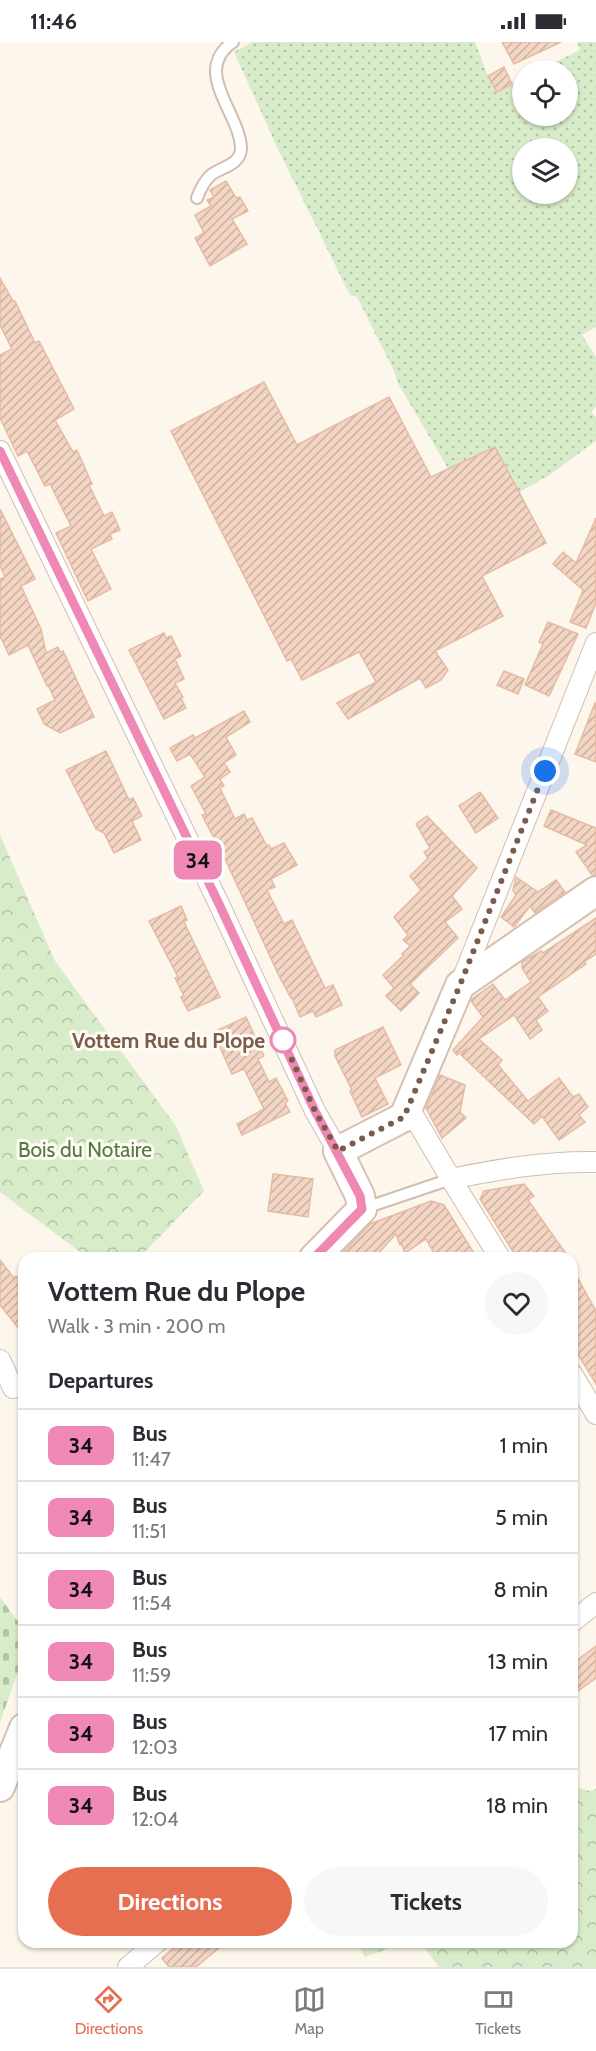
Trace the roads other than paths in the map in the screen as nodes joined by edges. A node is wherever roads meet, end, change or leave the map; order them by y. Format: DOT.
graph roads {
  1 [pos="233,42"];
  2 [pos="196,198"];
  3 [pos="0,451"];
  4 [pos="596,643"];
  5 [pos="596,891"];
  6 [pos="460,985"];
  7 [pos="409,1108"];
  8 [pos="338,1151"];
  9 [pos="596,1162"];
  10 [pos="451,1179"];
  11 [pos="362,1209"];
  12 [pos="320,1252"];
  13 [pos="496,1252"];
  14 [pos="0,1360"];
  15 [pos="578,1384"];
  16 [pos="18,1386"];
  17 [pos="596,1414"];
  18 [pos="596,1603"];
  19 [pos="578,1617"];
  20 [pos="18,1743"];
  21 [pos="0,1787"];
  22 [pos="150,1948"];
  23 [pos="128,1967"];
  1 -- 2 [label="lane"];
  3 -- 8 [label="street"];
  4 -- 6 [label="street"];
  5 -- 6 [label="street"];
  6 -- 7 [label="street"];
  7 -- 8 [label="street"];
  7 -- 10 [label="street"];
  8 -- 11 [label="street"];
  9 -- 10 [label="street"];
  10 -- 11 [label="lane"];
  10 -- 13 [label="street"];
  11 -- 12 [label="street"];
  14 -- 16 [label="street"];
  15 -- 17 [label="street"];
  18 -- 19 [label="street"];
  20 -- 21 [label="street"];
  22 -- 23 [label="street"];
}
